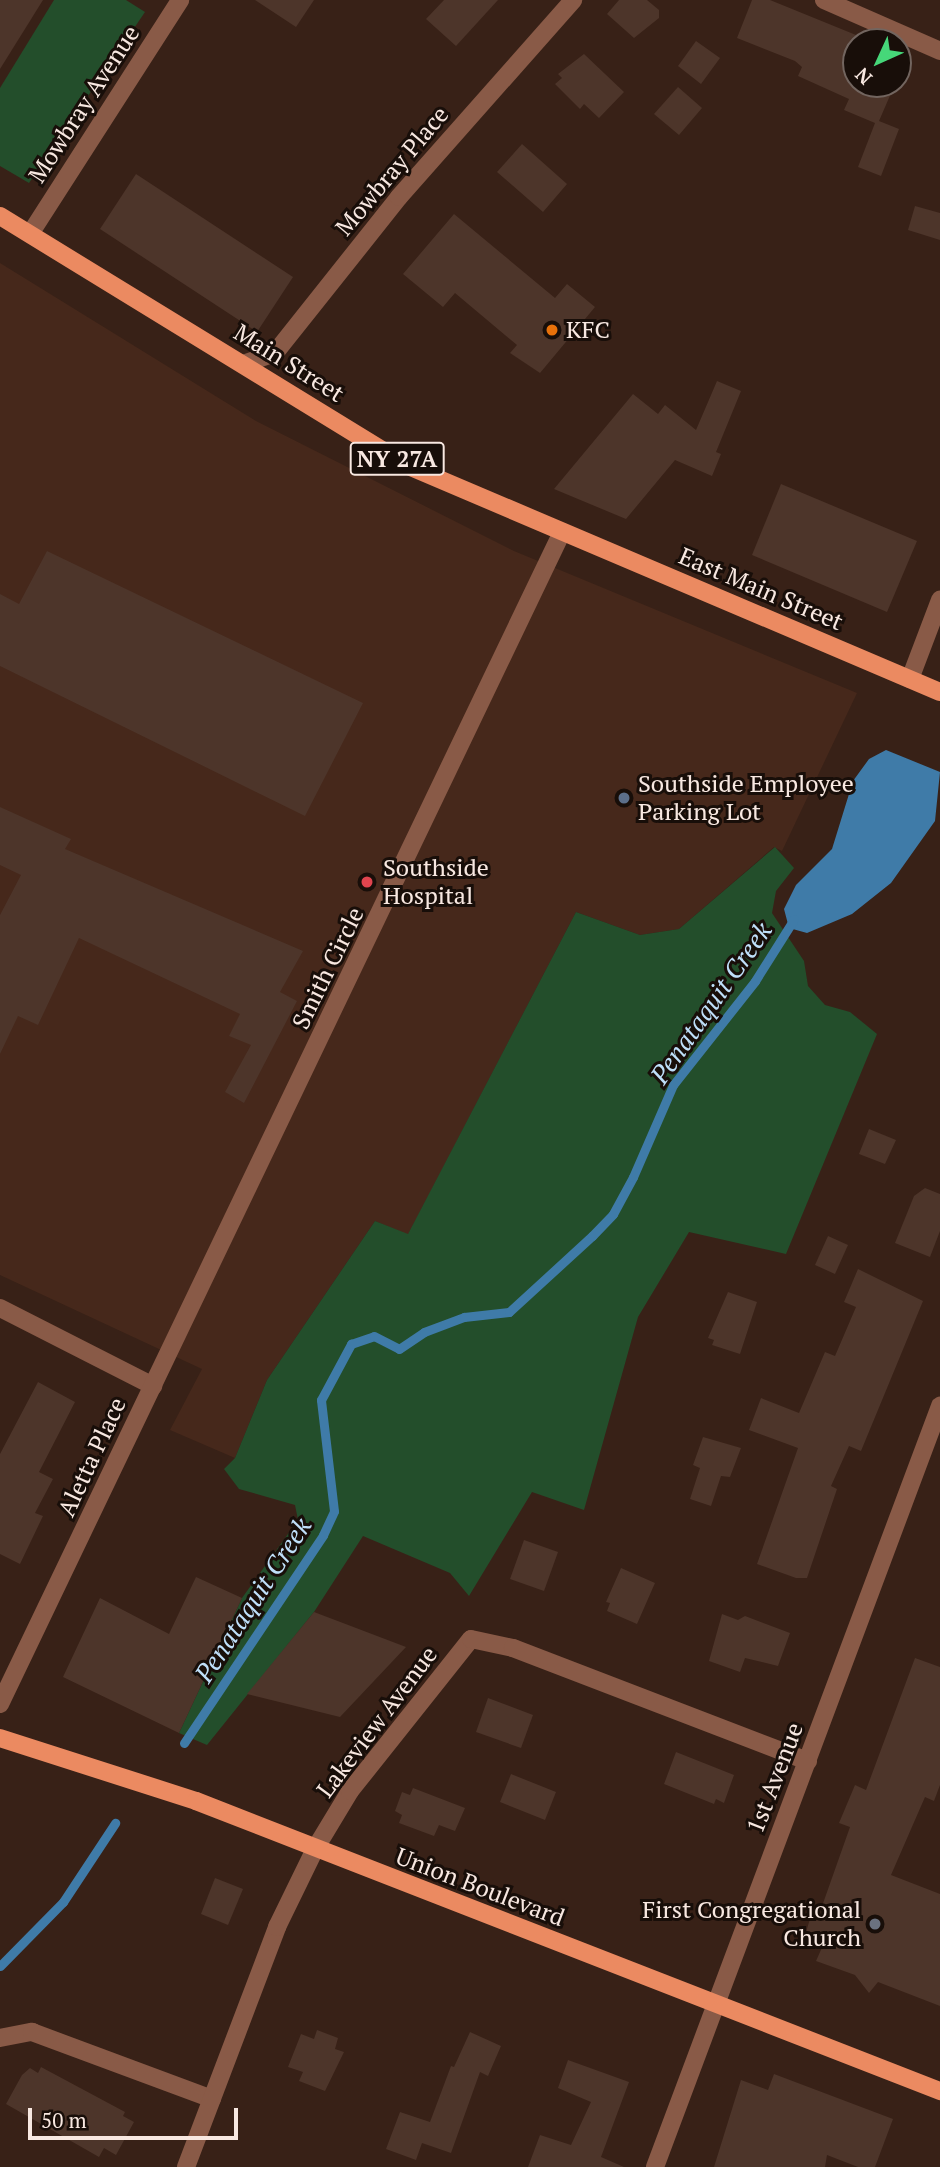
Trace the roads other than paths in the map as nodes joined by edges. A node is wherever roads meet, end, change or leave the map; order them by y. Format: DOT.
graph roads {
  1 [pos="180,0"];
  2 [pos="573,0"];
  3 [pos="824,0"];
  4 [pos="940,51"];
  5 [pos="0,216"];
  6 [pos="30,234"];
  7 [pos="243,364"];
  8 [pos="562,533"];
  9 [pos="940,600"];
  10 [pos="910,679"];
  11 [pos="940,692"];
  12 [pos="0,1308"];
  13 [pos="153,1386"];
  14 [pos="940,1406"];
  15 [pos="0,1704"];
  16 [pos="0,1738"];
  17 [pos="808,1761"];
  18 [pos="316,1849"];
  19 [pos="716,2005"];
  20 [pos="0,2038"];
  21 [pos="940,2091"];
  22 [pos="212,2099"];
  23 [pos="186,2167"];
  24 [pos="655,2167"];
  1 -- 6 [label="street, Mowbray Avenue"];
  2 -- 7 [label="street, Mowbray Place"];
  3 -- 4 [label="street"];
  5 -- 6 [label="main road, Main Street / NY 27A"];
  6 -- 7 [label="main road, Main Street / NY 27A"];
  7 -- 8 [label="main road, Main Street / NY 27A"];
  8 -- 10 [label="main road, East Main Street / NY 27A"];
  8 -- 13 [label="street, Smith Circle"];
  9 -- 10 [label="street"];
  10 -- 11 [label="main road, East Main Street / NY 27A"];
  12 -- 13 [label="street, Aletta Place"];
  13 -- 15 [label="street, Aletta Place"];
  14 -- 17 [label="street, 1st Avenue"];
  16 -- 18 [label="main road, Union Boulevard"];
  17 -- 18 [label="street, Lakeview Avenue"];
  17 -- 19 [label="street, 1st Avenue"];
  18 -- 19 [label="main road, Union Boulevard"];
  18 -- 22 [label="street, Lakeview Avenue"];
  19 -- 21 [label="main road, Union Boulevard"];
  19 -- 24 [label="street, 1st Avenue"];
  20 -- 22 [label="street"];
  22 -- 23 [label="street, Lakeview Avenue"];
}
